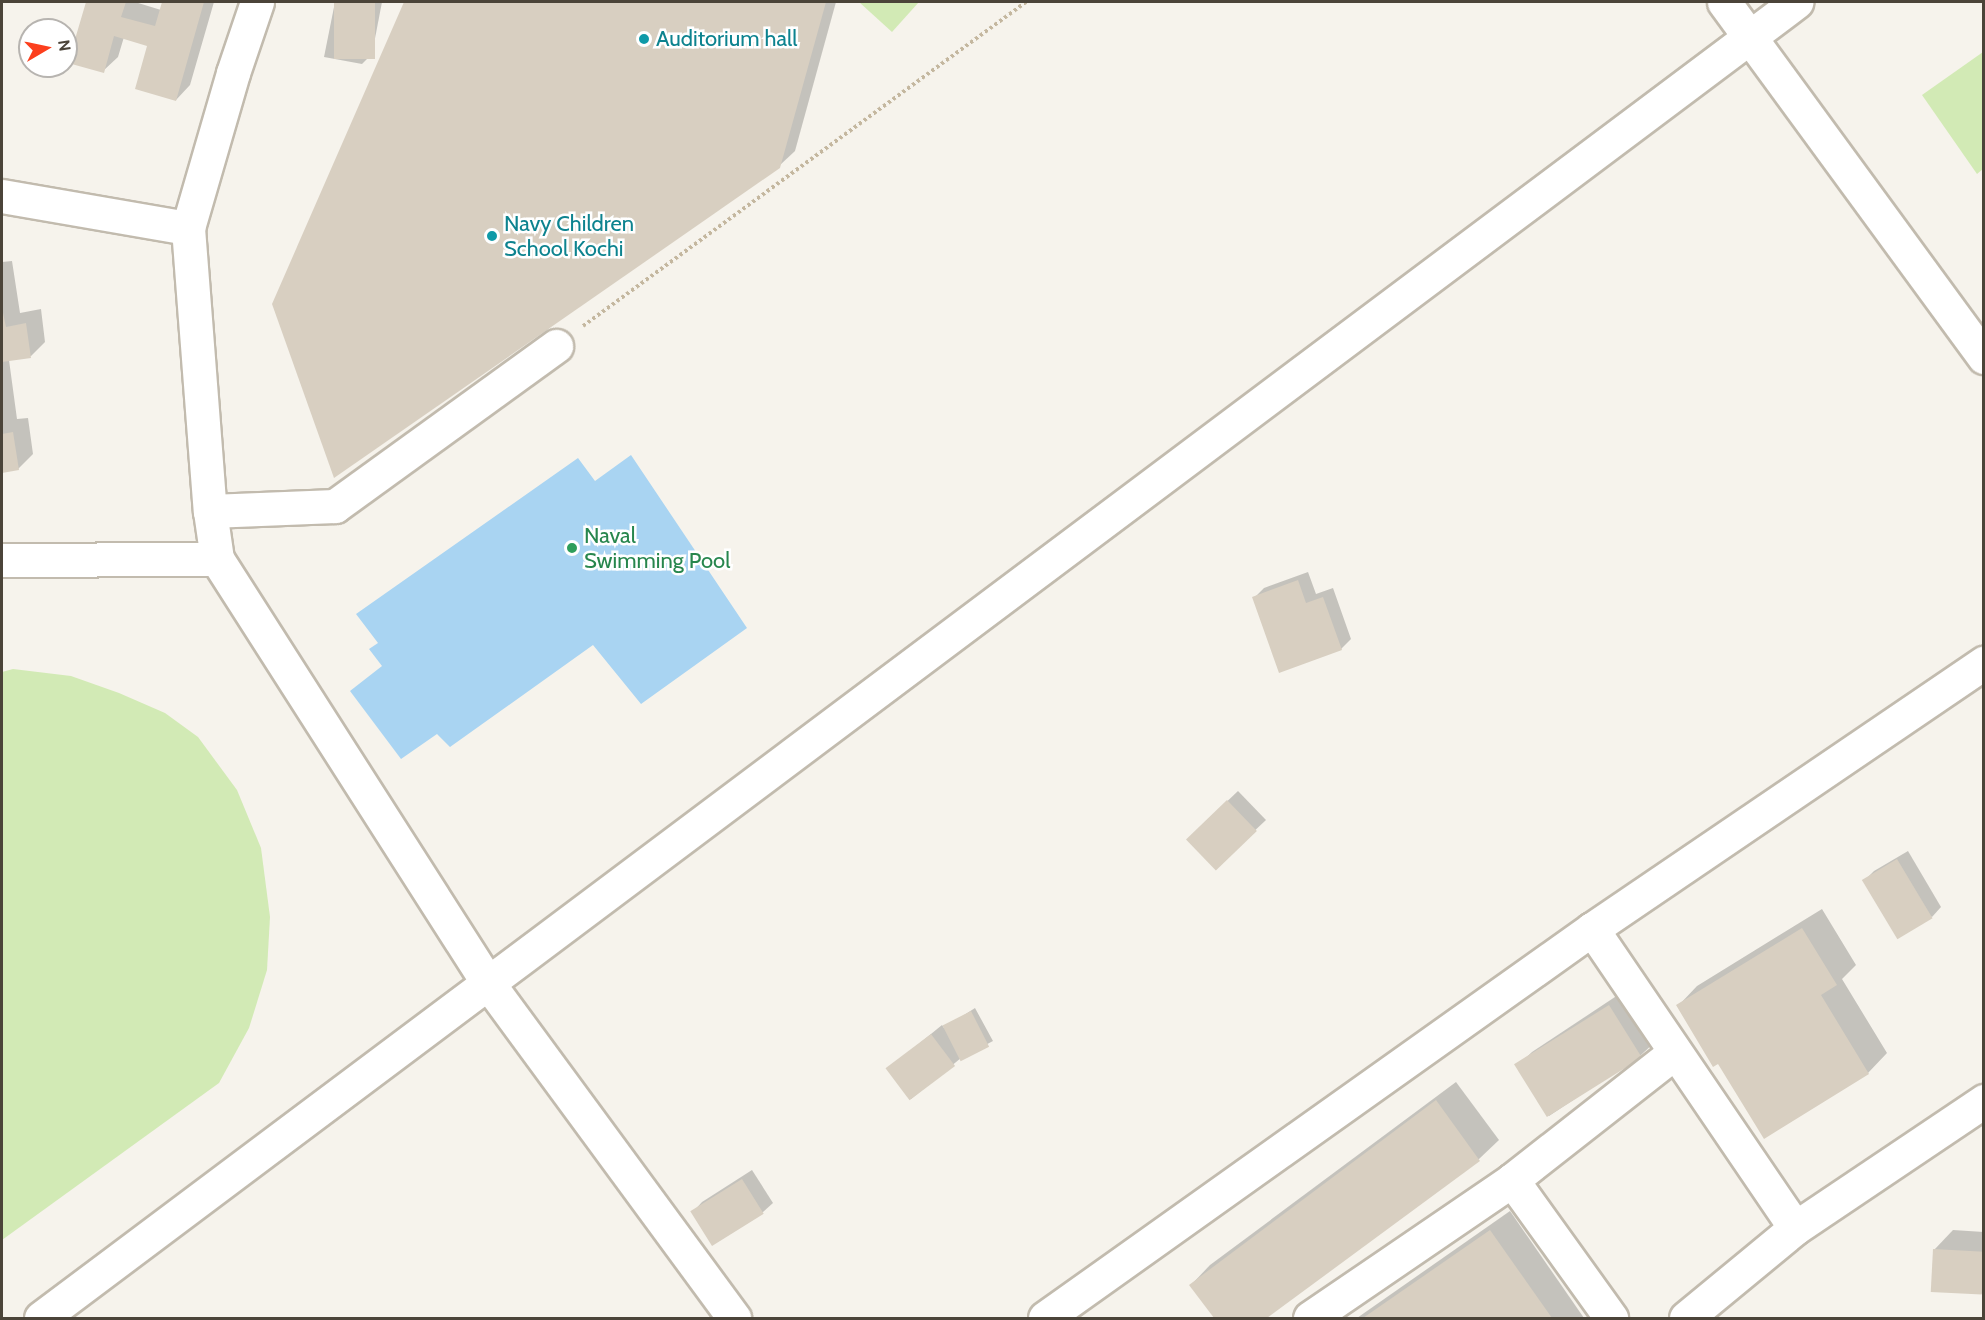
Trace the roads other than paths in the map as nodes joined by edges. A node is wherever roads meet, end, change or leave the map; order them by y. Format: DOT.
graph roads {
  1 [pos="257,2"];
  2 [pos="1724,2"];
  3 [pos="1797,2"];
  4 [pos="1747,36"];
  5 [pos="2,196"];
  6 [pos="188,228"];
  7 [pos="556,346"];
  8 [pos="1983,357"];
  9 [pos="210,511"];
  10 [pos="217,559"];
  11 [pos="2,560"];
  12 [pos="1983,663"];
  13 [pos="1592,928"];
  14 [pos="488,983"];
  15 [pos="1676,1052"];
  16 [pos="1983,1101"];
  17 [pos="1512,1180"];
  18 [pos="1795,1228"];
  19 [pos="41,1318"];
  20 [pos="734,1318"];
  21 [pos="1045,1318"];
  22 [pos="1310,1318"];
  23 [pos="1611,1318"];
  24 [pos="1686,1318"];
  1 -- 6 [label="street"];
  2 -- 4 [label="street"];
  3 -- 4 [label="street"];
  4 -- 8 [label="street"];
  4 -- 14 [label="street"];
  5 -- 6 [label="street"];
  6 -- 9 [label="street"];
  7 -- 9 [label="street"];
  9 -- 10 [label="street"];
  10 -- 11 [label="street"];
  10 -- 14 [label="street"];
  12 -- 13 [label="street"];
  13 -- 15 [label="street"];
  13 -- 21 [label="street"];
  14 -- 19 [label="street"];
  14 -- 20 [label="street"];
  15 -- 17 [label="street"];
  15 -- 18 [label="street"];
  16 -- 18 [label="street"];
  17 -- 22 [label="street"];
  17 -- 23 [label="street"];
  18 -- 24 [label="street"];
}
